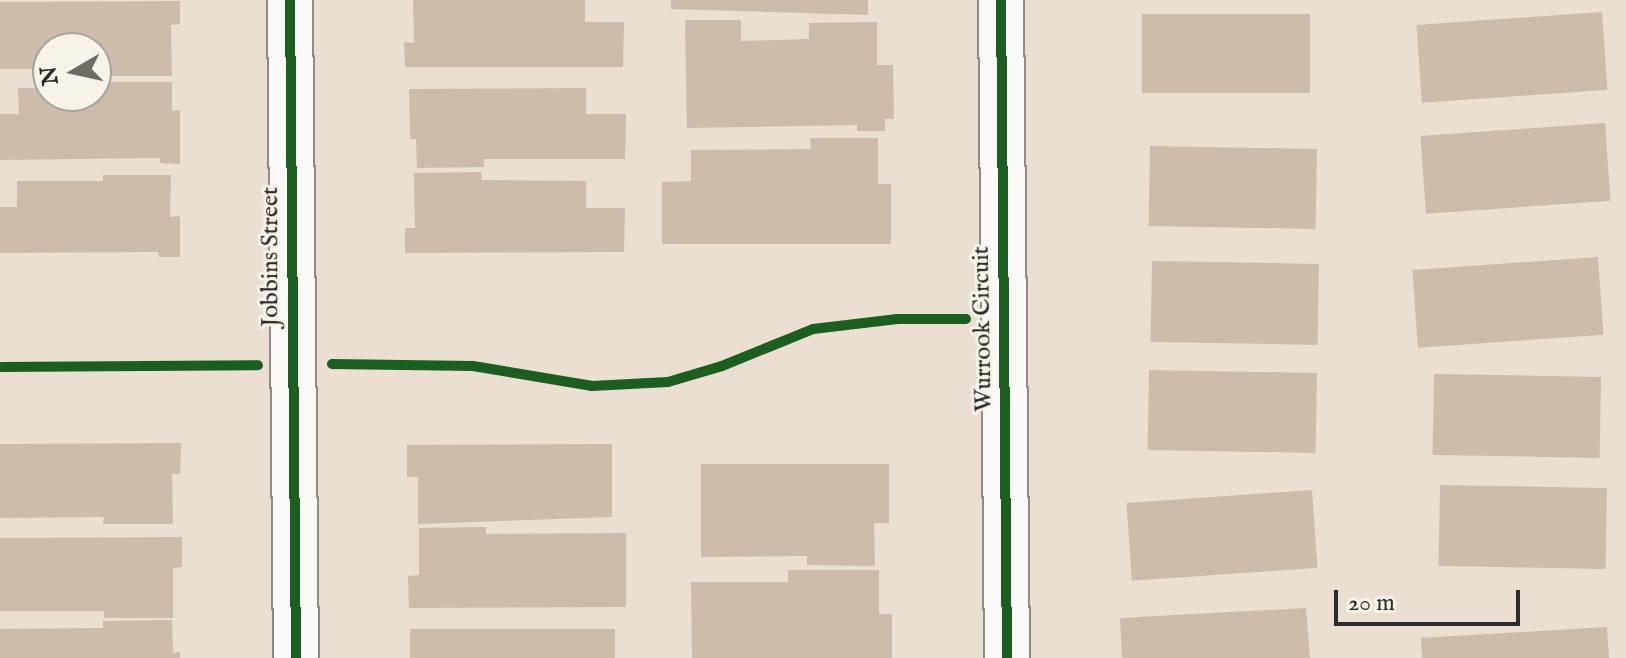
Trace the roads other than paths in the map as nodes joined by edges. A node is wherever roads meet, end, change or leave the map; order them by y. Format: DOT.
graph roads {
  1 [pos="290,0"];
  2 [pos="1001,0"];
  3 [pos="296,658"];
  4 [pos="1007,658"];
  1 -- 3 [label="street, Jobbins Street"];
  2 -- 4 [label="street, Wurrook Circuit"];
}
